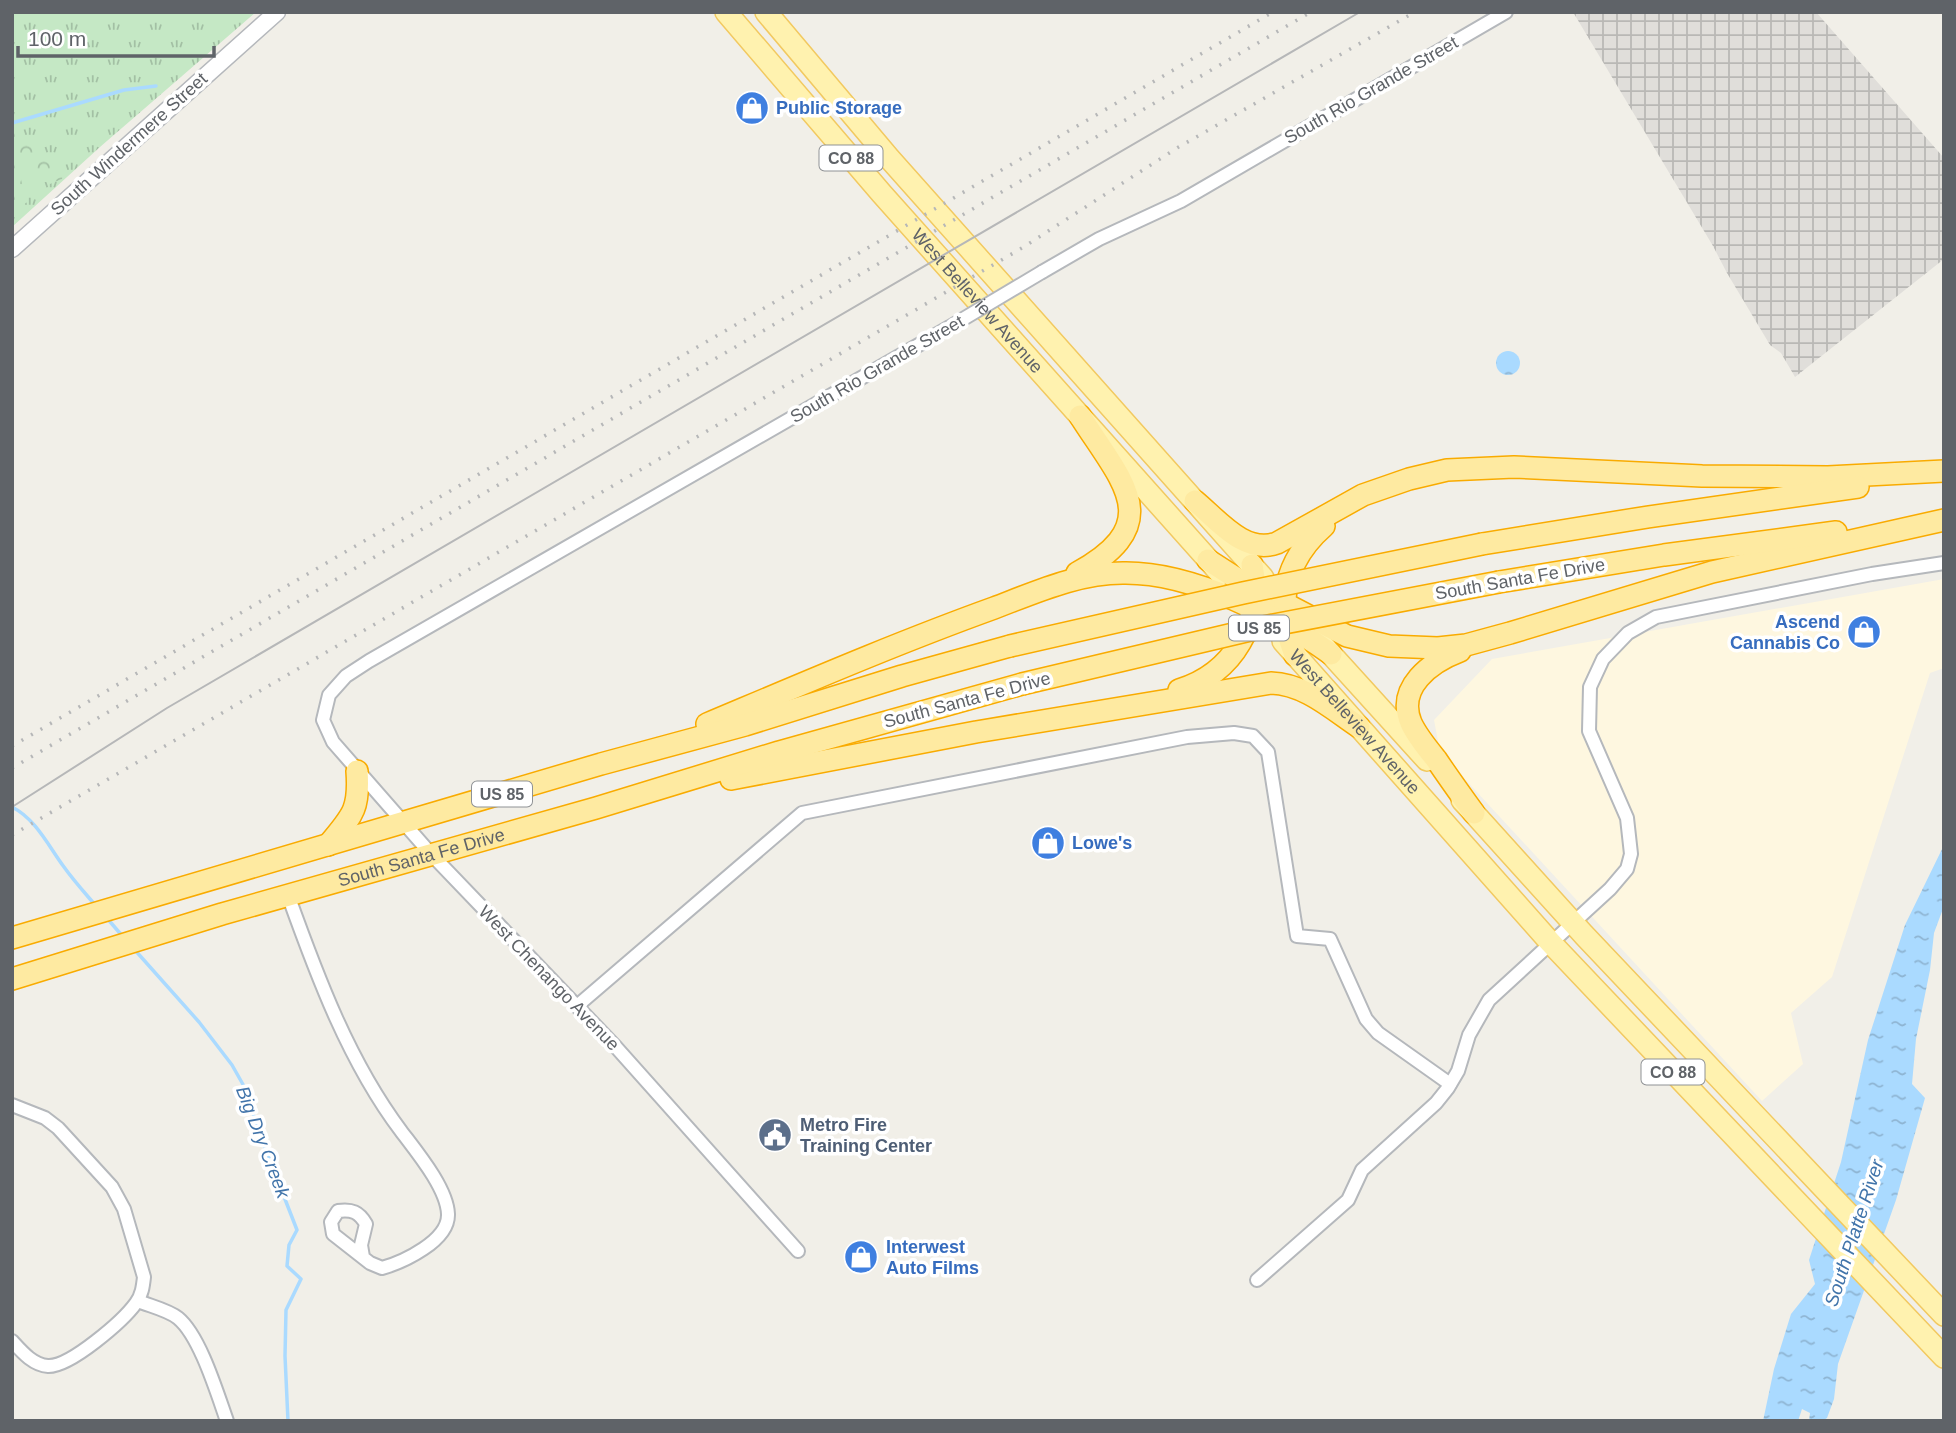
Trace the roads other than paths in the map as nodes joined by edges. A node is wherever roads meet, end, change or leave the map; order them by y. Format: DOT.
graph roads {
  1 [pos="277,12"];
  2 [pos="726,12"];
  3 [pos="765,12"];
  4 [pos="1506,12"];
  5 [pos="12,249"];
  6 [pos="1080,416"];
  7 [pos="1475,468"];
  8 [pos="1944,474"];
  9 [pos="1195,501"];
  10 [pos="1944,520"];
  11 [pos="1944,563"];
  12 [pos="1252,565"];
  13 [pos="1053,586"];
  14 [pos="1254,598"];
  15 [pos="1285,613"];
  16 [pos="1510,633"];
  17 [pos="1295,655"];
  18 [pos="329,695"];
  19 [pos="1130,705"];
  20 [pos="1359,727"];
  21 [pos="601,764"];
  22 [pos="357,771"];
  23 [pos="596,808"];
  24 [pos="1474,813"];
  25 [pos="404,823"];
  26 [pos="328,845"];
  27 [pos="431,854"];
  28 [pos="288,895"];
  29 [pos="1572,922"];
  30 [pos="12,938"];
  31 [pos="1550,942"];
  32 [pos="12,979"];
  33 [pos="577,1006"];
  34 [pos="1450,1084"];
  35 [pos="12,1105"];
  36 [pos="798,1251"];
  37 [pos="363,1256"];
  38 [pos="1257,1280"];
  39 [pos="138,1301"];
  40 [pos="1944,1315"];
  41 [pos="12,1341"];
  42 [pos="1944,1357"];
  43 [pos="227,1421"];
  1 -- 5 [label="street, South Windermere Street"];
  2 -- 6 [label="main road, West Belleview Avenue / CO 88"];
  3 -- 9 [label="main road, West Belleview Avenue / CO 88"];
  4 -- 18 [label="street, South Rio Grande Street, bridge"];
  6 -- 13 [label="highway"];
  6 -- 14 [label="main road, West Belleview Avenue / CO 88"];
  7 -- 8 [label="highway"];
  7 -- 9 [label="highway"];
  7 -- 15 [label="highway"];
  8 -- 21 [label="highway, South Santa Fe Drive / US 85, bridge"];
  9 -- 12 [label="main road, West Belleview Avenue / CO 88"];
  10 -- 16 [label="highway"];
  10 -- 23 [label="highway, South Santa Fe Drive / US 85, bridge"];
  11 -- 29 [label="street"];
  12 -- 14 [label="highway"];
  12 -- 15 [label="main road, West Belleview Avenue / CO 88"];
  13 -- 14 [label="highway"];
  13 -- 21 [label="highway"];
  14 -- 15 [label="highway"];
  14 -- 17 [label="main road, West Belleview Avenue / CO 88"];
  14 -- 19 [label="highway"];
  15 -- 16 [label="highway"];
  15 -- 17 [label="highway"];
  15 -- 24 [label="main road, West Belleview Avenue / CO 88"];
  16 -- 24 [label="highway"];
  17 -- 20 [label="main road, West Belleview Avenue / CO 88"];
  18 -- 22 [label="street, West Chenango Avenue"];
  19 -- 20 [label="highway"];
  19 -- 23 [label="highway"];
  20 -- 31 [label="main road, West Belleview Avenue / CO 88"];
  21 -- 25 [label="highway, South Santa Fe Drive / US 85"];
  22 -- 25 [label="street, West Chenango Avenue"];
  22 -- 26 [label="highway"];
  23 -- 27 [label="highway, South Santa Fe Drive / US 85"];
  24 -- 29 [label="main road, West Belleview Avenue / CO 88"];
  25 -- 26 [label="highway, South Santa Fe Drive / US 85"];
  25 -- 27 [label="street, West Chenango Avenue"];
  26 -- 30 [label="highway, South Santa Fe Drive / US 85"];
  27 -- 28 [label="highway, South Santa Fe Drive / US 85"];
  27 -- 33 [label="street, West Chenango Avenue"];
  28 -- 32 [label="highway, South Santa Fe Drive / US 85"];
  28 -- 37 [label="street"];
  29 -- 31 [label="street"];
  29 -- 40 [label="main road, West Belleview Avenue / CO 88"];
  31 -- 34 [label="street"];
  31 -- 42 [label="main road, West Belleview Avenue / CO 88"];
  33 -- 34 [label="street"];
  33 -- 36 [label="street, West Chenango Avenue"];
  34 -- 38 [label="street"];
  35 -- 39 [label="street"];
  39 -- 41 [label="street"];
  39 -- 43 [label="street"];
}
